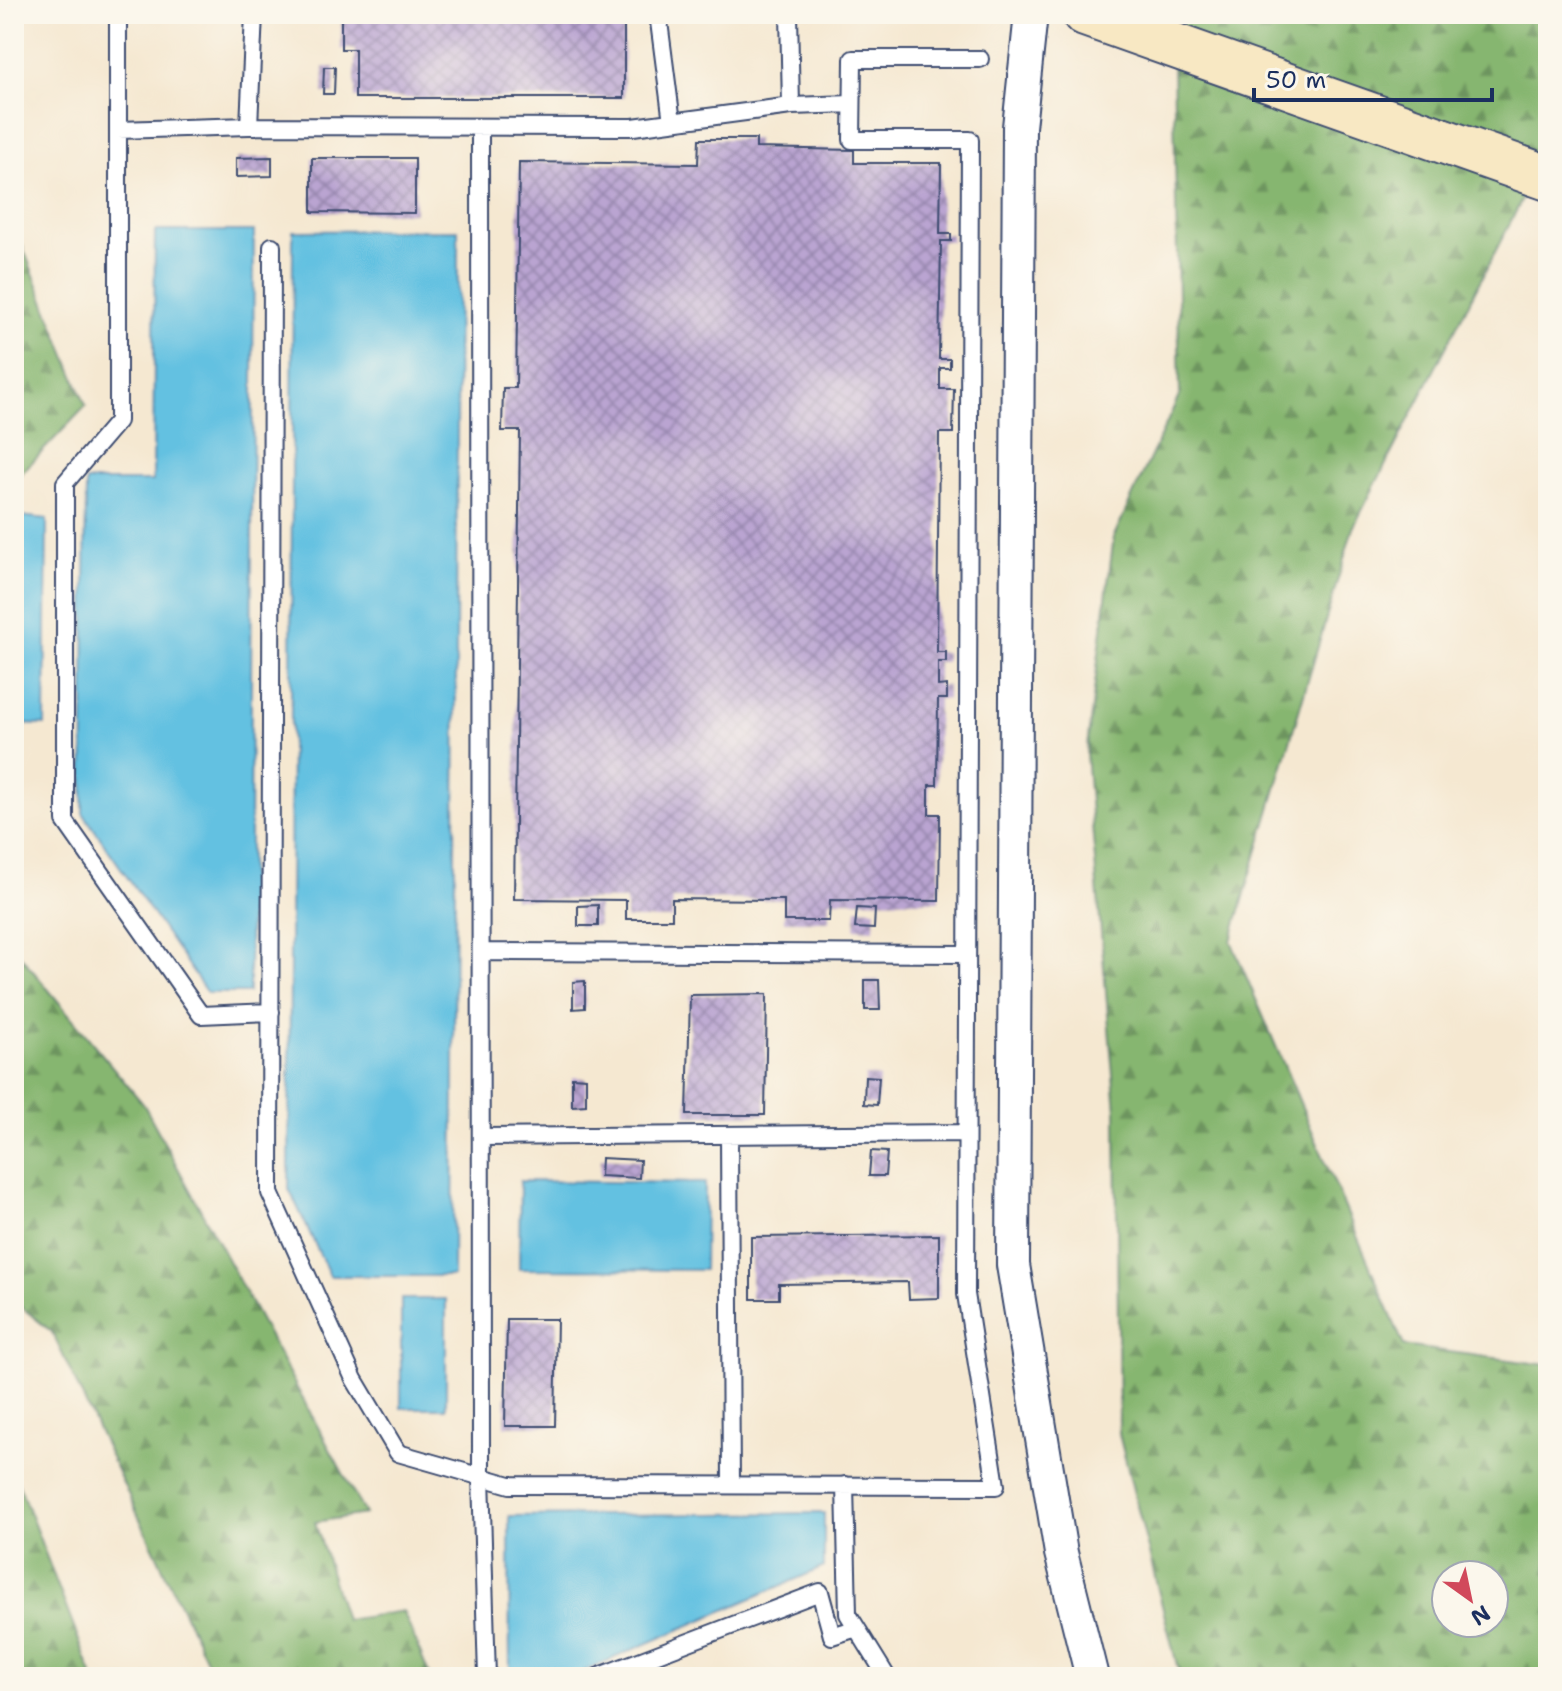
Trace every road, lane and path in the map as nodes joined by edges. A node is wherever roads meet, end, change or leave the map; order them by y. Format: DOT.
graph roads {
  1 [pos="118,14"];
  2 [pos="254,14"];
  3 [pos="658,14"];
  4 [pos="789,14"];
  5 [pos="1031,14"];
  6 [pos="1085,14"];
  7 [pos="980,59"];
  8 [pos="852,104"];
  9 [pos="791,106"];
  10 [pos="672,122"];
  11 [pos="249,126"];
  12 [pos="480,127"];
  13 [pos="118,130"];
  14 [pos="1548,178"];
  15 [pos="272,246"];
  16 [pos="481,952"];
  17 [pos="967,954"];
  18 [pos="271,1012"];
  19 [pos="966,1133"];
  20 [pos="729,1135"];
  21 [pos="481,1137"];
  22 [pos="481,1476"];
  23 [pos="731,1485"];
  24 [pos="845,1485"];
  25 [pos="857,1628"];
  26 [pos="487,1677"];
  27 [pos="597,1677"];
  28 [pos="887,1677"];
  29 [pos="1092,1677"];
  1 -- 13 [label="lane"];
  2 -- 11 [label="lane"];
  3 -- 10 [label="lane"];
  4 -- 9 [label="lane"];
  5 -- 29 [label="street"];
  6 -- 14 [label="main road"];
  7 -- 8 [label="lane"];
  8 -- 9 [label="lane"];
  8 -- 17 [label="lane"];
  9 -- 10 [label="lane"];
  10 -- 12 [label="lane"];
  11 -- 12 [label="lane"];
  11 -- 13 [label="lane"];
  12 -- 16 [label="lane"];
  13 -- 18 [label="lane"];
  15 -- 18 [label="lane"];
  16 -- 17 [label="lane"];
  16 -- 21 [label="lane"];
  17 -- 19 [label="lane"];
  18 -- 22 [label="lane"];
  19 -- 20 [label="lane"];
  19 -- 24 [label="lane"];
  20 -- 21 [label="lane"];
  20 -- 23 [label="lane"];
  21 -- 22 [label="lane"];
  22 -- 23 [label="lane"];
  22 -- 26 [label="lane"];
  23 -- 24 [label="lane"];
  24 -- 25 [label="lane"];
  25 -- 27 [label="lane"];
  25 -- 28 [label="lane"];
}
